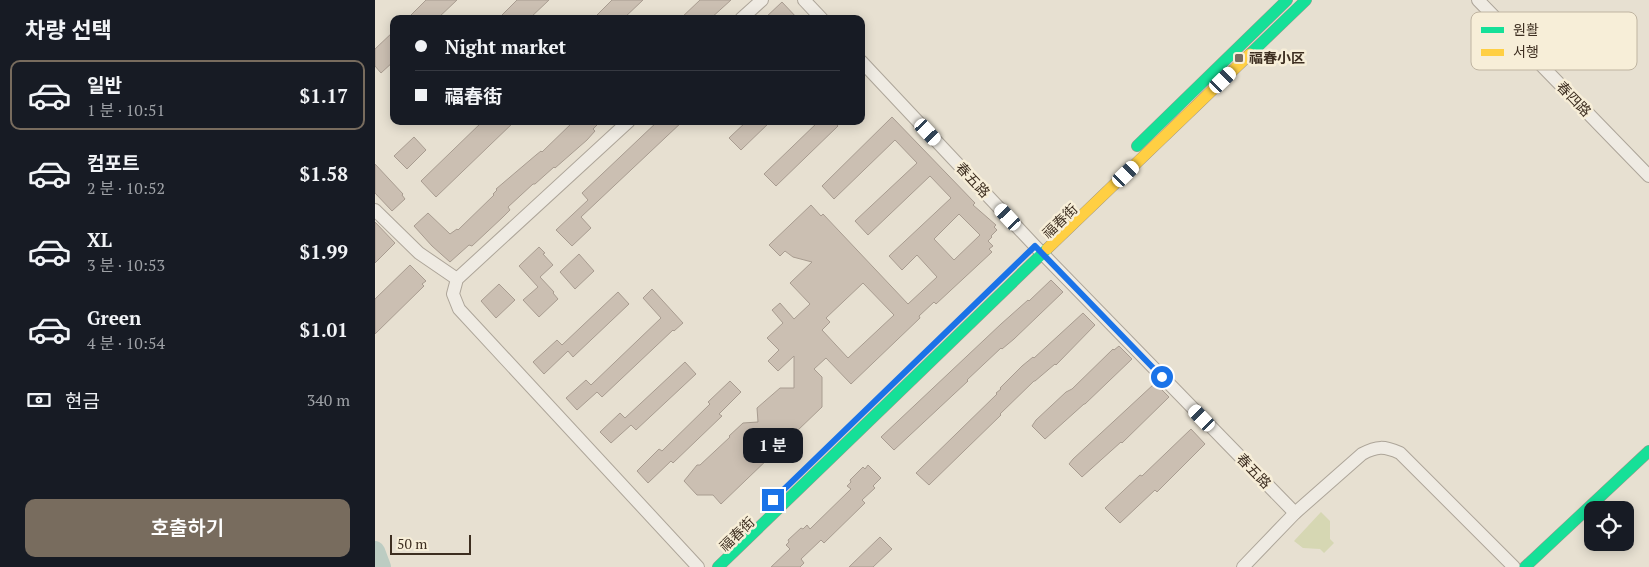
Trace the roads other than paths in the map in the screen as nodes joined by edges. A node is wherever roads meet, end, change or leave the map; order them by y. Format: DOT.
graph roads {
  1 [pos="762,0"];
  2 [pos="804,0"];
  3 [pos="1287,0"];
  4 [pos="1306,0"];
  5 [pos="1478,0"];
  6 [pos="1490,12"];
  7 [pos="745,15"];
  8 [pos="818,15"];
  9 [pos="865,65"];
  10 [pos="1546,70"];
  11 [pos="625,125"];
  12 [pos="1126,157"];
  13 [pos="1112,170"];
  14 [pos="1649,176"];
  15 [pos="375,210"];
  16 [pos="1039,250"];
  17 [pos="457,279"];
  18 [pos="1649,451"];
  19 [pos="1295,513"];
  20 [pos="698,567"];
  21 [pos="704,567"];
  22 [pos="717,567"];
  23 [pos="1243,567"];
  24 [pos="1514,567"];
  25 [pos="1525,567"];
  1 -- 7 [label="street"];
  2 -- 8 [label="street"];
  3 -- 12 [label="main road"];
  4 -- 16 [label="main road"];
  5 -- 6 [label="street, 春四路"];
  9 -- 16 [label="street, 春五路"];
  10 -- 14 [label="street, 春四路"];
  11 -- 17 [label="street"];
  13 -- 16 [label="main road, 福春街"];
  15 -- 17 [label="street"];
  16 -- 19 [label="street, 春五路"];
  16 -- 21 [label="main road, 福春街"];
  16 -- 22 [label="main road"];
  17 -- 20 [label="street"];
  18 -- 25 [label="main road"];
  19 -- 23 [label="street"];
  19 -- 24 [label="street"];
}
